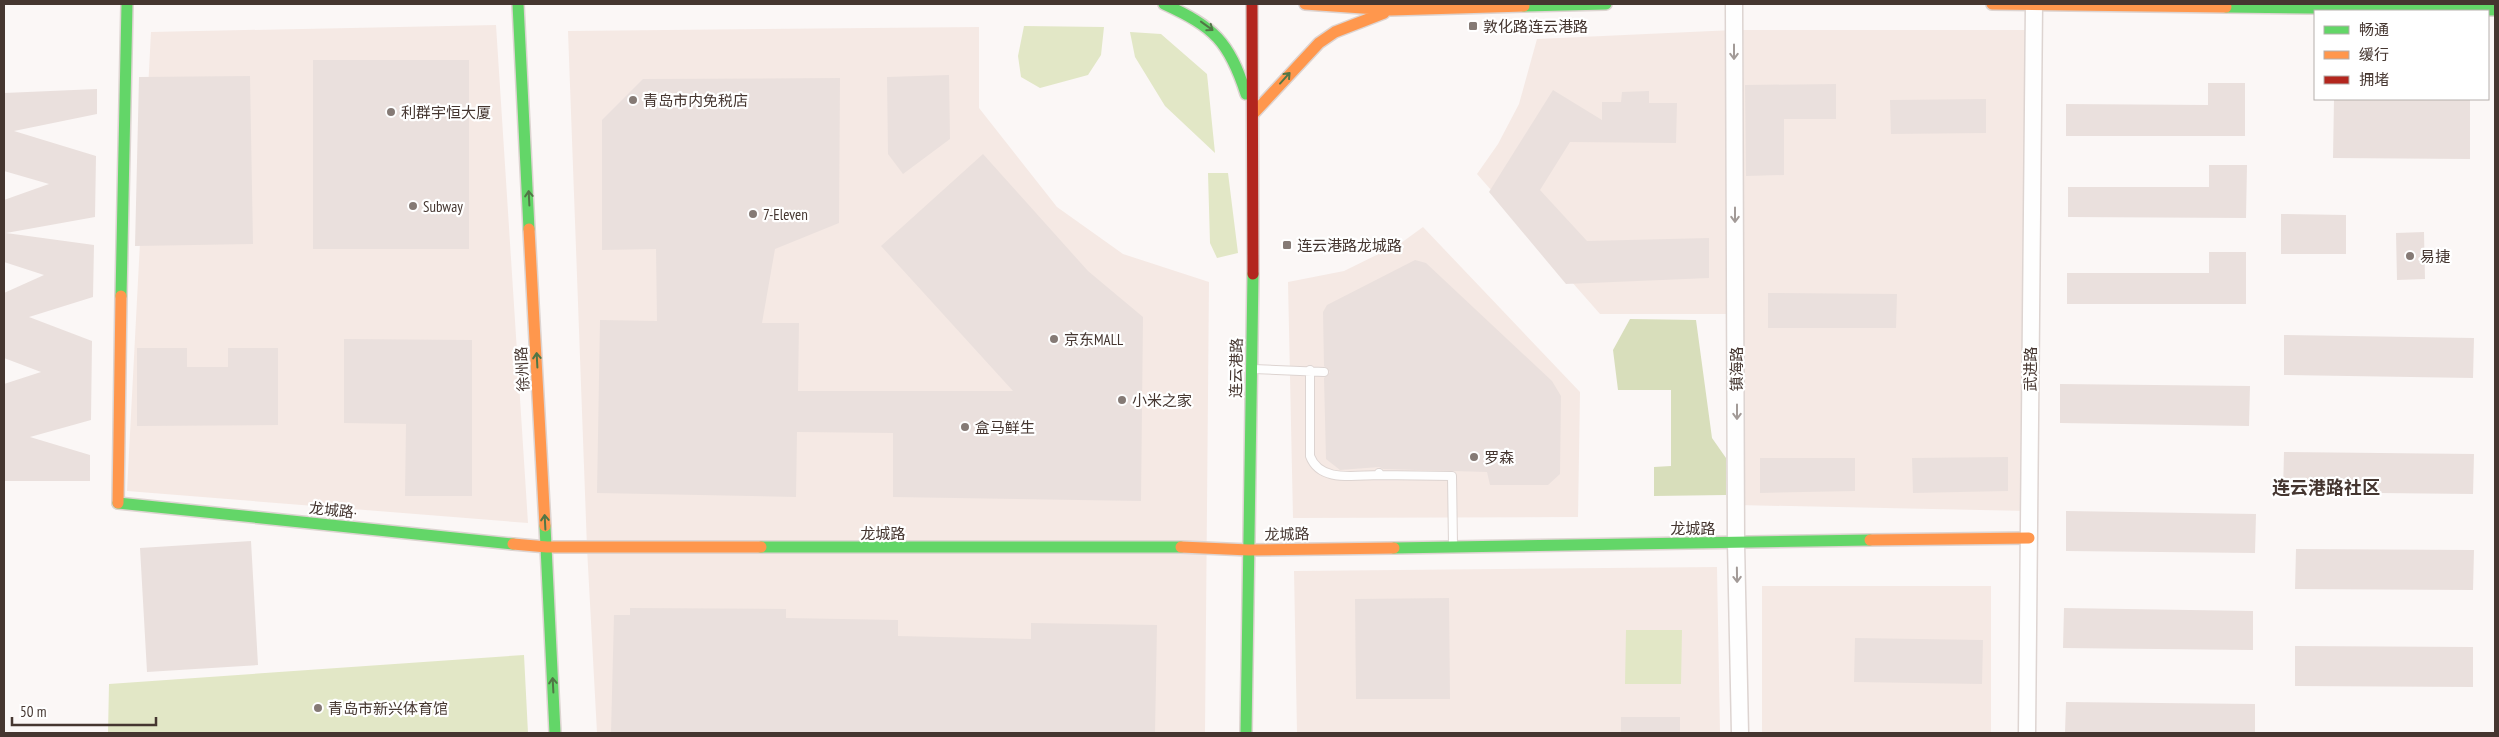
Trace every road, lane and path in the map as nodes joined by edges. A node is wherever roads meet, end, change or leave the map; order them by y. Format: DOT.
graph roads {
  1 [pos="127,4"];
  2 [pos="518,4"];
  3 [pos="1164,4"];
  4 [pos="1252,4"];
  5 [pos="1305,4"];
  6 [pos="1606,4"];
  7 [pos="1734,4"];
  8 [pos="1992,4"];
  9 [pos="2034,4"];
  10 [pos="1392,10"];
  11 [pos="2495,10"];
  12 [pos="1252,114"];
  13 [pos="1251,369"];
  14 [pos="1310,370"];
  15 [pos="1324,372"];
  16 [pos="2029,538"];
  17 [pos="1736,543"];
  18 [pos="1453,545"];
  19 [pos="547,547"];
  20 [pos="1249,550"];
  21 [pos="555,733"];
  22 [pos="1246,733"];
  23 [pos="1740,733"];
  24 [pos="2027,733"];
  1 -- 19 [label="street, 龙城路·"];
  19 -- 2 [label="street, 徐州路, one-way"];
  3 -- 12 [label="street, one-way"];
  4 -- 12 [label="street, 连云港路"];
  5 -- 10 [label="street"];
  6 -- 10 [label="street"];
  7 -- 17 [label="street, 镇海路, one-way"];
  8 -- 9 [label="street"];
  9 -- 11 [label="street"];
  9 -- 16 [label="street, 武进路"];
  12 -- 10 [label="street, one-way"];
  12 -- 13 [label="street, 连云港路"];
  13 -- 14 [label="lane"];
  13 -- 20 [label="street, 连云港路"];
  14 -- 15 [label="lane"];
  14 -- 18 [label="lane"];
  16 -- 17 [label="street, 龙城路"];
  16 -- 24 [label="street, 武进路"];
  17 -- 18 [label="street, 龙城路"];
  17 -- 23 [label="street, 镇海路, one-way"];
  18 -- 20 [label="street, 龙城路"];
  19 -- 20 [label="street, 龙城路"];
  21 -- 19 [label="street, 徐州路, one-way"];
  20 -- 22 [label="street, 连云港路"];
}
